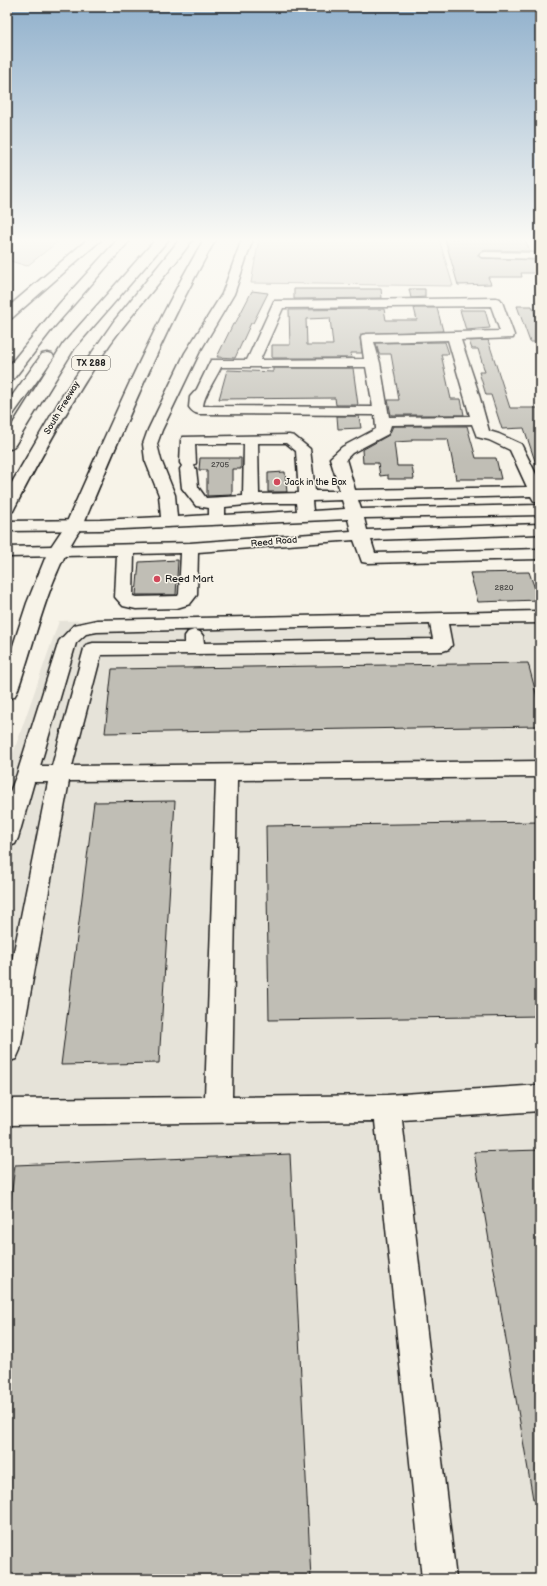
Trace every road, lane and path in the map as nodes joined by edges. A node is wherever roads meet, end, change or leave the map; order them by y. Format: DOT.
graph roads {
  1 [pos="58,313"];
  2 [pos="98,313"];
  3 [pos="129,313"];
  4 [pos="170,313"];
  5 [pos="216,313"];
  6 [pos="274,313"];
  7 [pos="500,313"];
  8 [pos="78,316"];
  9 [pos="453,336"];
  10 [pos="372,362"];
  11 [pos="252,364"];
  12 [pos="7,378"];
  13 [pos="7,413"];
  14 [pos="381,416"];
  15 [pos="478,420"];
  16 [pos="251,439"];
  17 [pos="7,445"];
  18 [pos="303,451"];
  19 [pos="348,494"];
  20 [pos="538,494"];
  21 [pos="305,497"];
  22 [pos="258,499"];
  23 [pos="10,502"];
  24 [pos="217,503"];
  25 [pos="540,510"];
  26 [pos="354,513"];
  27 [pos="306,516"];
  28 [pos="217,520"];
  29 [pos="169,522"];
  30 [pos="74,525"];
  31 [pos="7,526"];
  32 [pos="540,529"];
  33 [pos="439,532"];
  34 [pos="361,535"];
  35 [pos="58,551"];
  36 [pos="7,552"];
  37 [pos="190,553"];
  38 [pos="540,554"];
  39 [pos="126,555"];
  40 [pos="447,556"];
  41 [pos="438,618"];
  42 [pos="540,618"];
  43 [pos="193,623"];
  44 [pos="195,649"];
  45 [pos="7,692"];
  46 [pos="540,769"];
  47 [pos="227,772"];
  48 [pos="27,774"];
  49 [pos="60,774"];
  50 [pos="7,838"];
  51 [pos="7,1050"];
  52 [pos="540,1098"];
  53 [pos="387,1108"];
  54 [pos="218,1109"];
  55 [pos="7,1112"];
  56 [pos="439,1579"];
  1 -- 12 [label="highway"];
  2 -- 17 [label="highway"];
  3 -- 23 [label="highway, South Freeway / TX 288"];
  4 -- 30 [label="highway"];
  5 -- 29 [label="street"];
  6 -- 11 [label="street"];
  7 -- 9 [label="street"];
  8 -- 13 [label="highway"];
  9 -- 10 [label="street"];
  9 -- 15 [label="street"];
  10 -- 11 [label="street"];
  10 -- 14 [label="street"];
  11 -- 14 [label="street"];
  14 -- 15 [label="street"];
  14 -- 19 [label="street"];
  15 -- 20 [label="street"];
  16 -- 18 [label="street"];
  16 -- 22 [label="street"];
  16 -- 24 [label="street"];
  18 -- 21 [label="street"];
  18 -- 22 [label="street"];
  19 -- 20 [label="street"];
  19 -- 21 [label="street"];
  19 -- 26 [label="street"];
  21 -- 22 [label="street"];
  21 -- 27 [label="street"];
  22 -- 24 [label="street"];
  24 -- 28 [label="street"];
  25 -- 26 [label="street"];
  26 -- 27 [label="street"];
  26 -- 34 [label="street"];
  27 -- 28 [label="street"];
  28 -- 29 [label="street"];
  29 -- 30 [label="street"];
  30 -- 31 [label="street"];
  30 -- 35 [label="highway"];
  32 -- 33 [label="street, Reed Road"];
  33 -- 34 [label="street, Reed Road"];
  33 -- 40 [label="street"];
  34 -- 37 [label="street, Reed Road"];
  34 -- 40 [label="street"];
  35 -- 36 [label="street"];
  35 -- 39 [label="street"];
  35 -- 45 [label="highway"];
  37 -- 39 [label="street, Reed Road"];
  37 -- 39 [label="street"];
  38 -- 40 [label="street"];
  41 -- 42 [label="street"];
  41 -- 43 [label="street"];
  41 -- 44 [label="street"];
  43 -- 44 [label="street"];
  43 -- 48 [label="street"];
  44 -- 49 [label="street"];
  46 -- 47 [label="street"];
  47 -- 49 [label="street"];
  47 -- 54 [label="street"];
  48 -- 49 [label="street"];
  48 -- 50 [label="street"];
  49 -- 51 [label="street"];
  52 -- 53 [label="street"];
  53 -- 54 [label="street"];
  53 -- 56 [label="street"];
  54 -- 55 [label="street"];
}
